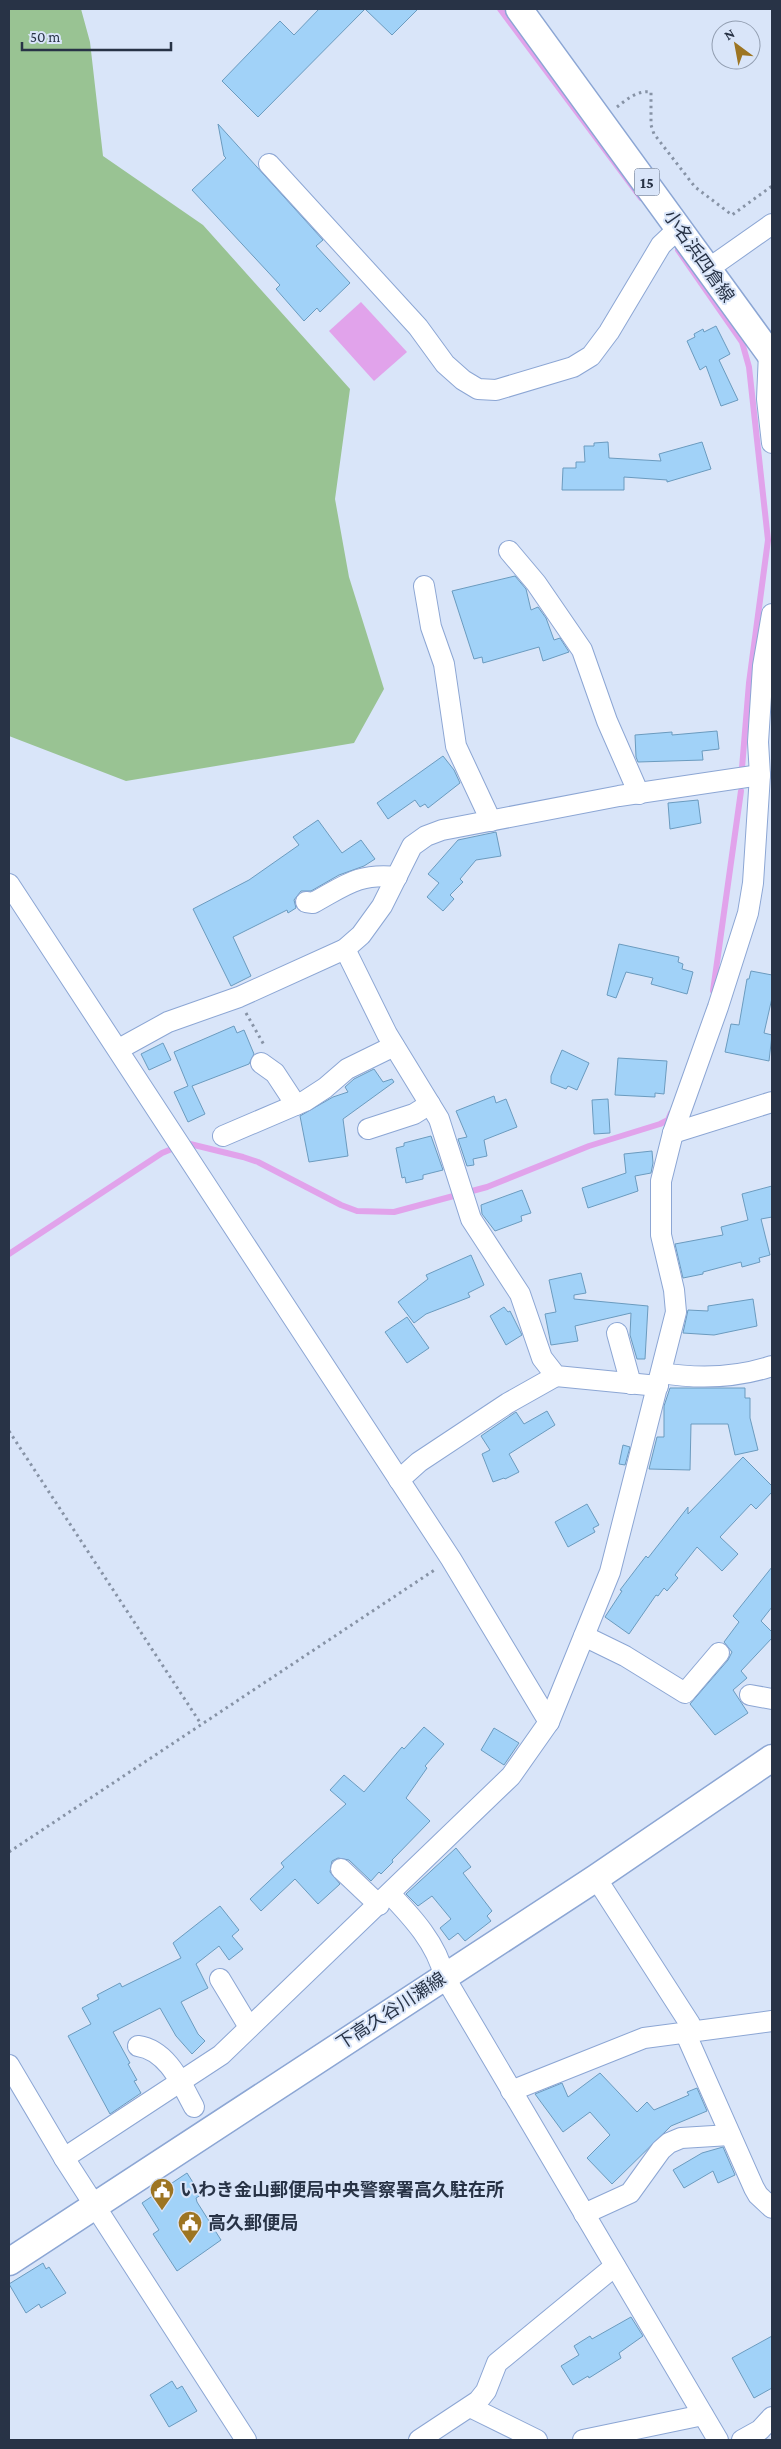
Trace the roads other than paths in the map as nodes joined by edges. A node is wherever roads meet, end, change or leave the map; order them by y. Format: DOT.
graph roads {
  1 [pos="519,9"];
  2 [pos="269,164"];
  3 [pos="772,224"];
  4 [pos="680,227"];
  5 [pos="708,269"];
  6 [pos="771,355"];
  7 [pos="772,443"];
  8 [pos="509,551"];
  9 [pos="424,586"];
  10 [pos="772,614"];
  11 [pos="760,775"];
  12 [pos="639,794"];
  13 [pos="491,820"];
  14 [pos="397,877"];
  15 [pos="9,884"];
  16 [pos="306,902"];
  17 [pos="345,949"];
  18 [pos="394,1046"];
  19 [pos="119,1050"];
  20 [pos="262,1064"];
  21 [pos="772,1102"];
  22 [pos="430,1104"];
  23 [pos="296,1105"];
  24 [pos="368,1129"];
  25 [pos="673,1133"];
  26 [pos="223,1136"];
  27 [pos="616,1333"];
  28 [pos="772,1366"];
  29 [pos="556,1376"];
  30 [pos="660,1380"];
  31 [pos="631,1384"];
  32 [pos="399,1480"];
  33 [pos="584,1636"];
  34 [pos="719,1653"];
  35 [pos="750,1695"];
  36 [pos="772,1699"];
  37 [pos="549,1722"];
  38 [pos="772,1758"];
  39 [pos="341,1869"];
  40 [pos="596,1878"];
  41 [pos="385,1899"];
  42 [pos="444,1976"];
  43 [pos="220,1980"];
  44 [pos="772,2022"];
  45 [pos="249,2027"];
  46 [pos="690,2032"];
  47 [pos="138,2046"];
  48 [pos="9,2065"];
  49 [pos="180,2082"];
  50 [pos="510,2091"];
  51 [pos="194,2106"];
  52 [pos="730,2135"];
  53 [pos="64,2158"];
  54 [pos="96,2205"];
  55 [pos="772,2208"];
  56 [pos="584,2214"];
  57 [pos="9,2262"];
  58 [pos="615,2266"];
  59 [pos="470,2407"];
  60 [pos="703,2415"];
  61 [pos="772,2417"];
  62 [pos="246,2440"];
  63 [pos="419,2440"];
  64 [pos="537,2440"];
  65 [pos="583,2440"];
  66 [pos="718,2440"];
  67 [pos="742,2440"];
  1 -- 4 [label="main road, 小名浜四倉線 / 15"];
  2 -- 4 [label="street"];
  3 -- 5 [label="street"];
  4 -- 5 [label="main road, 小名浜四倉線 / 15"];
  5 -- 6 [label="main road, 小名浜四倉線 / 15"];
  6 -- 7 [label="street"];
  8 -- 12 [label="street"];
  9 -- 13 [label="street"];
  10 -- 11 [label="street"];
  11 -- 12 [label="street"];
  11 -- 25 [label="street"];
  12 -- 13 [label="street"];
  13 -- 14 [label="street"];
  14 -- 16 [label="street"];
  14 -- 17 [label="street"];
  15 -- 19 [label="street"];
  17 -- 18 [label="street"];
  17 -- 19 [label="street"];
  18 -- 22 [label="street"];
  18 -- 23 [label="street"];
  19 -- 32 [label="street"];
  20 -- 23 [label="street"];
  21 -- 25 [label="street"];
  22 -- 24 [label="street"];
  22 -- 29 [label="street"];
  23 -- 26 [label="street"];
  25 -- 30 [label="street"];
  27 -- 31 [label="street"];
  28 -- 30 [label="street"];
  29 -- 31 [label="street"];
  29 -- 32 [label="street"];
  30 -- 31 [label="street"];
  30 -- 33 [label="street"];
  32 -- 37 [label="street"];
  33 -- 34 [label="street"];
  33 -- 37 [label="street"];
  35 -- 36 [label="street"];
  37 -- 41 [label="street"];
  38 -- 40 [label="main road, 下高久谷川瀬線"];
  39 -- 41 [label="street"];
  40 -- 42 [label="main road, 下高久谷川瀬線"];
  40 -- 46 [label="street"];
  41 -- 42 [label="street"];
  41 -- 45 [label="street"];
  42 -- 50 [label="street"];
  42 -- 54 [label="main road, 下高久谷川瀬線"];
  43 -- 45 [label="street"];
  44 -- 46 [label="street"];
  45 -- 49 [label="street"];
  46 -- 50 [label="street"];
  46 -- 52 [label="street"];
  47 -- 49 [label="street"];
  48 -- 53 [label="street"];
  49 -- 51 [label="street"];
  49 -- 53 [label="street"];
  50 -- 56 [label="street"];
  52 -- 55 [label="street"];
  52 -- 56 [label="street"];
  53 -- 54 [label="street"];
  54 -- 57 [label="main road, 下高久谷川瀬線"];
  54 -- 62 [label="street"];
  56 -- 58 [label="street"];
  58 -- 59 [label="street"];
  58 -- 60 [label="street"];
  59 -- 63 [label="street"];
  59 -- 64 [label="street"];
  60 -- 65 [label="street"];
  60 -- 66 [label="street"];
  61 -- 67 [label="street"];
}
